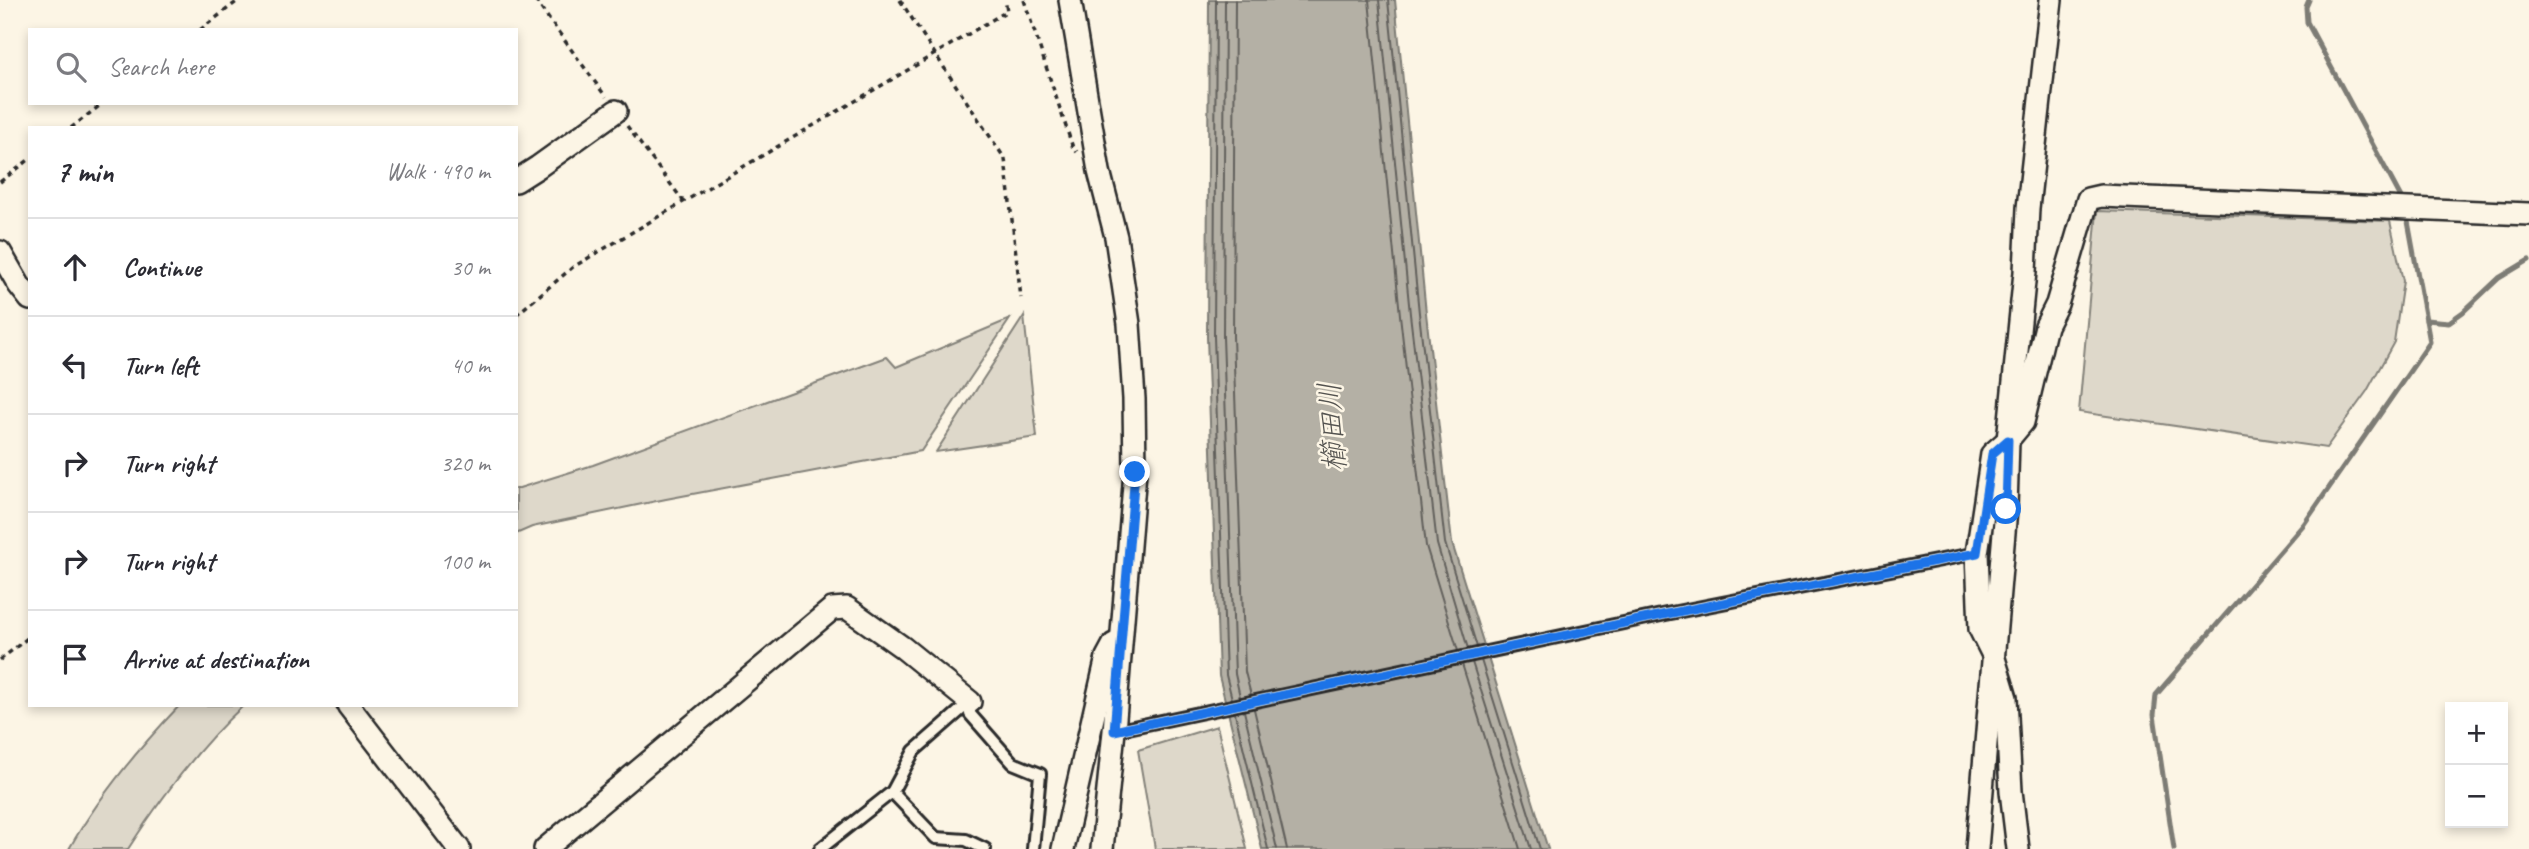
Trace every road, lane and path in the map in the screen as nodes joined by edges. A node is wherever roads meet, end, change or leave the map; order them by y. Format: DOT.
graph roads {
  1 [pos="239,0"];
  2 [pos="534,0"];
  3 [pos="900,0"];
  4 [pos="1005,0"];
  5 [pos="1024,0"];
  6 [pos="1070,0"];
  7 [pos="2051,0"];
  8 [pos="203,28"];
  9 [pos="935,54"];
  10 [pos="100,105"];
  11 [pos="617,111"];
  12 [pos="74,126"];
  13 [pos="28,161"];
  14 [pos="1099,171"];
  15 [pos="518,180"];
  16 [pos="0,182"];
  17 [pos="684,202"];
  18 [pos="2529,214"];
  19 [pos="0,252"];
  20 [pos="28,296"];
  21 [pos="1021,298"];
  22 [pos="518,312"];
  23 [pos="2008,440"];
  24 [pos="1977,553"];
  25 [pos="1122,630"];
  26 [pos="28,638"];
  27 [pos="1993,655"];
  28 [pos="0,660"];
  29 [pos="970,702"];
  30 [pos="350,707"];
  31 [pos="1124,729"];
  32 [pos="892,792"];
  33 [pos="459,849"];
  34 [pos="545,849"];
  35 [pos="820,849"];
  36 [pos="985,849"];
  37 [pos="1033,849"];
  38 [pos="1063,849"];
  39 [pos="1102,849"];
  40 [pos="1977,849"];
  41 [pos="2018,849"];
  1 -- 8 [label="path"];
  2 -- 11 [label="path"];
  3 -- 9 [label="path"];
  4 -- 9 [label="path"];
  5 -- 14 [label="path"];
  6 -- 14 [label="street"];
  7 -- 23 [label="street"];
  9 -- 17 [label="path"];
  9 -- 21 [label="path"];
  10 -- 12 [label="path"];
  11 -- 15 [label="street"];
  11 -- 17 [label="path"];
  13 -- 16 [label="path"];
  14 -- 25 [label="street"];
  17 -- 22 [label="path"];
  18 -- 23 [label="street"];
  19 -- 20 [label="street"];
  23 -- 24 [label="street"];
  23 -- 27 [label="street"];
  24 -- 27 [label="street"];
  24 -- 31 [label="lane"];
  25 -- 31 [label="street"];
  25 -- 38 [label="street"];
  26 -- 28 [label="path"];
  27 -- 40 [label="street"];
  27 -- 41 [label="street"];
  29 -- 32 [label="lane"];
  29 -- 34 [label="street"];
  29 -- 37 [label="lane"];
  30 -- 33 [label="street"];
  31 -- 39 [label="street"];
  32 -- 35 [label="lane"];
  32 -- 36 [label="lane"];
}
